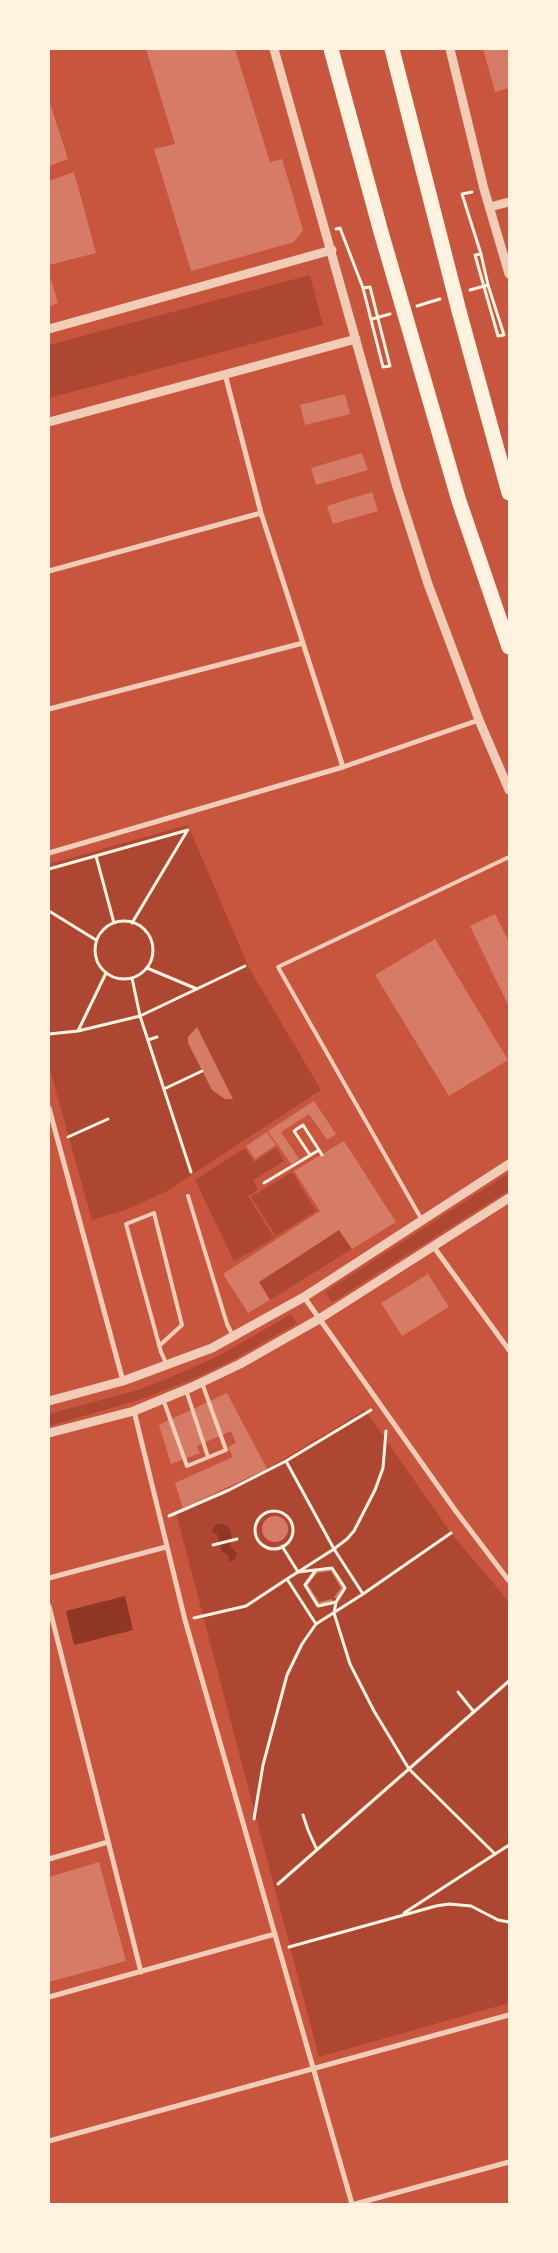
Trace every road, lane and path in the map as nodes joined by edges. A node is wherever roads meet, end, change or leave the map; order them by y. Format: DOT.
graph roads {
  1 [pos="274,49"];
  2 [pos="331,49"];
  3 [pos="392,49"];
  4 [pos="450,49"];
  5 [pos="462,194"];
  6 [pos="509,202"];
  7 [pos="490,208"];
  8 [pos="340,228"];
  9 [pos="332,250"];
  10 [pos="481,254"];
  11 [pos="509,274"];
  12 [pos="488,285"];
  13 [pos="363,288"];
  14 [pos="468,291"];
  15 [pos="449,296"];
  16 [pos="412,308"];
  17 [pos="393,313"];
  18 [pos="373,319"];
  19 [pos="49,329"];
  20 [pos="356,339"];
  21 [pos="225,374"];
  22 [pos="49,422"];
  23 [pos="509,493"];
  24 [pos="261,513"];
  25 [pos="49,571"];
  26 [pos="303,643"];
  27 [pos="509,647"];
  28 [pos="49,709"];
  29 [pos="480,720"];
  30 [pos="343,767"];
  31 [pos="509,790"];
  32 [pos="92,841"];
  33 [pos="49,853"];
  34 [pos="96,856"];
  35 [pos="509,857"];
  36 [pos="49,869"];
  37 [pos="49,911"];
  38 [pos="114,923"];
  39 [pos="132,923"];
  40 [pos="96,940"];
  41 [pos="245,966"];
  42 [pos="147,968"];
  43 [pos="106,973"];
  44 [pos="132,978"];
  45 [pos="197,989"];
  46 [pos="140,1016"];
  47 [pos="78,1031"];
  48 [pos="49,1034"];
  49 [pos="157,1037"];
  50 [pos="148,1040"];
  51 [pos="202,1071"];
  52 [pos="164,1089"];
  53 [pos="49,1108"];
  54 [pos="108,1119"];
  55 [pos="58,1140"];
  56 [pos="319,1150"];
  57 [pos="310,1155"];
  58 [pos="322,1155"];
  59 [pos="509,1164"];
  60 [pos="191,1172"];
  61 [pos="264,1183"];
  62 [pos="188,1196"];
  63 [pos="509,1198"];
  64 [pos="422,1220"];
  65 [pos="433,1246"];
  66 [pos="304,1297"];
  67 [pos="319,1318"];
  68 [pos="233,1336"];
  69 [pos="159,1346"];
  70 [pos="509,1350"];
  71 [pos="167,1365"];
  72 [pos="124,1381"];
  73 [pos="202,1383"];
  74 [pos="186,1390"];
  75 [pos="163,1399"];
  76 [pos="49,1400"];
  77 [pos="380,1405"];
  78 [pos="134,1410"];
  79 [pos="386,1426"];
  80 [pos="49,1433"];
  81 [pos="208,1457"];
  82 [pos="286,1461"];
  83 [pos="159,1518"];
  84 [pos="451,1533"];
  85 [pos="237,1539"];
  86 [pos="213,1545"];
  87 [pos="282,1546"];
  88 [pos="166,1547"];
  89 [pos="334,1549"];
  90 [pos="316,1570"];
  91 [pos="298,1572"];
  92 [pos="49,1578"];
  93 [pos="286,1579"];
  94 [pos="509,1581"];
  95 [pos="363,1594"];
  96 [pos="336,1602"];
  97 [pos="49,1606"];
  98 [pos="334,1613"];
  99 [pos="185,1620"];
  100 [pos="316,1624"];
  101 [pos="509,1681"];
  102 [pos="458,1692"];
  103 [pos="474,1712"];
  104 [pos="409,1769"];
  105 [pos="303,1815"];
  106 [pos="108,1842"];
  107 [pos="249,1843"];
  108 [pos="509,1845"];
  109 [pos="317,1850"];
  110 [pos="494,1853"];
  111 [pos="49,1858"];
  112 [pos="278,1884"];
  113 [pos="401,1914"];
  114 [pos="509,1922"];
  115 [pos="275,1934"];
  116 [pos="279,1949"];
  117 [pos="141,1972"];
  118 [pos="49,1997"];
  119 [pos="509,2015"];
  120 [pos="314,2070"];
  121 [pos="49,2141"];
  122 [pos="509,2162"];
  123 [pos="353,2204"];
  1 -- 9 [label="street"];
  2 -- 27 [label="highway"];
  3 -- 23 [label="highway"];
  4 -- 7 [label="street"];
  5 -- 10 [label="path"];
  6 -- 7 [label="street"];
  7 -- 11 [label="street"];
  8 -- 13 [label="path"];
  9 -- 19 [label="street"];
  9 -- 20 [label="street"];
  10 -- 12 [label="path"];
  10 -- 12 [label="path"];
  12 -- 14 [label="path"];
  13 -- 18 [label="path"];
  13 -- 18 [label="path"];
  15 -- 16 [label="path"];
  17 -- 18 [label="path"];
  20 -- 21 [label="street"];
  20 -- 29 [label="street"];
  21 -- 22 [label="street"];
  21 -- 24 [label="street"];
  24 -- 25 [label="street"];
  24 -- 26 [label="street"];
  26 -- 28 [label="street"];
  26 -- 30 [label="street"];
  29 -- 30 [label="street"];
  29 -- 31 [label="street"];
  30 -- 32 [label="street"];
  32 -- 33 [label="street"];
  32 -- 34 [label="path"];
  34 -- 36 [label="path"];
  34 -- 38 [label="path"];
  34 -- 39 [label="path"];
  35 -- 64 [label="lane"];
  37 -- 40 [label="path"];
  38 -- 39 [label="path"];
  38 -- 40 [label="path"];
  39 -- 42 [label="path"];
  40 -- 43 [label="path"];
  41 -- 45 [label="path"];
  42 -- 44 [label="path"];
  42 -- 45 [label="path"];
  43 -- 44 [label="path"];
  43 -- 47 [label="path"];
  44 -- 46 [label="path"];
  45 -- 46 [label="path"];
  46 -- 47 [label="path"];
  46 -- 50 [label="path"];
  47 -- 48 [label="path"];
  49 -- 50 [label="path"];
  50 -- 52 [label="path"];
  51 -- 52 [label="path"];
  52 -- 60 [label="path"];
  53 -- 55 [label="street"];
  54 -- 55 [label="path"];
  55 -- 72 [label="street"];
  56 -- 57 [label="path"];
  56 -- 57 [label="path"];
  56 -- 58 [label="path"];
  57 -- 61 [label="path"];
  59 -- 64 [label="street"];
  62 -- 68 [label="lane"];
  63 -- 65 [label="street"];
  64 -- 66 [label="street"];
  65 -- 67 [label="street"];
  65 -- 70 [label="street"];
  66 -- 67 [label="street"];
  66 -- 68 [label="street"];
  67 -- 73 [label="street"];
  67 -- 77 [label="street"];
  68 -- 71 [label="street"];
  69 -- 69 [label="lane"];
  69 -- 71 [label="lane"];
  71 -- 72 [label="street"];
  72 -- 76 [label="street"];
  73 -- 74 [label="street"];
  73 -- 81 [label="lane"];
  74 -- 75 [label="street"];
  74 -- 81 [label="lane"];
  75 -- 78 [label="street"];
  75 -- 81 [label="lane"];
  77 -- 82 [label="path"];
  77 -- 94 [label="street"];
  78 -- 80 [label="street"];
  78 -- 83 [label="street"];
  79 -- 89 [label="path"];
  82 -- 83 [label="path"];
  82 -- 89 [label="path"];
  83 -- 88 [label="street"];
  84 -- 95 [label="path"];
  85 -- 86 [label="path"];
  87 -- 87 [label="path"];
  87 -- 91 [label="path"];
  88 -- 92 [label="street"];
  88 -- 99 [label="street"];
  89 -- 91 [label="path"];
  89 -- 95 [label="path"];
  90 -- 91 [label="path"];
  90 -- 96 [label="path"];
  90 -- 96 [label="path"];
  91 -- 93 [label="path"];
  93 -- 99 [label="path"];
  93 -- 100 [label="path"];
  95 -- 98 [label="path"];
  96 -- 98 [label="path"];
  97 -- 106 [label="street"];
  98 -- 100 [label="path"];
  98 -- 104 [label="path"];
  99 -- 107 [label="street"];
  100 -- 107 [label="path"];
  101 -- 103 [label="path"];
  102 -- 103 [label="path"];
  103 -- 104 [label="path"];
  104 -- 109 [label="path"];
  104 -- 110 [label="path"];
  105 -- 109 [label="path"];
  106 -- 111 [label="street"];
  106 -- 117 [label="street"];
  107 -- 115 [label="street"];
  108 -- 110 [label="path"];
  109 -- 112 [label="path"];
  110 -- 113 [label="path"];
  113 -- 114 [label="path"];
  113 -- 116 [label="path"];
  115 -- 116 [label="street"];
  115 -- 117 [label="street"];
  116 -- 120 [label="street"];
  117 -- 118 [label="street"];
  119 -- 120 [label="street"];
  120 -- 121 [label="street"];
  120 -- 123 [label="street"];
  122 -- 123 [label="street"];
}
